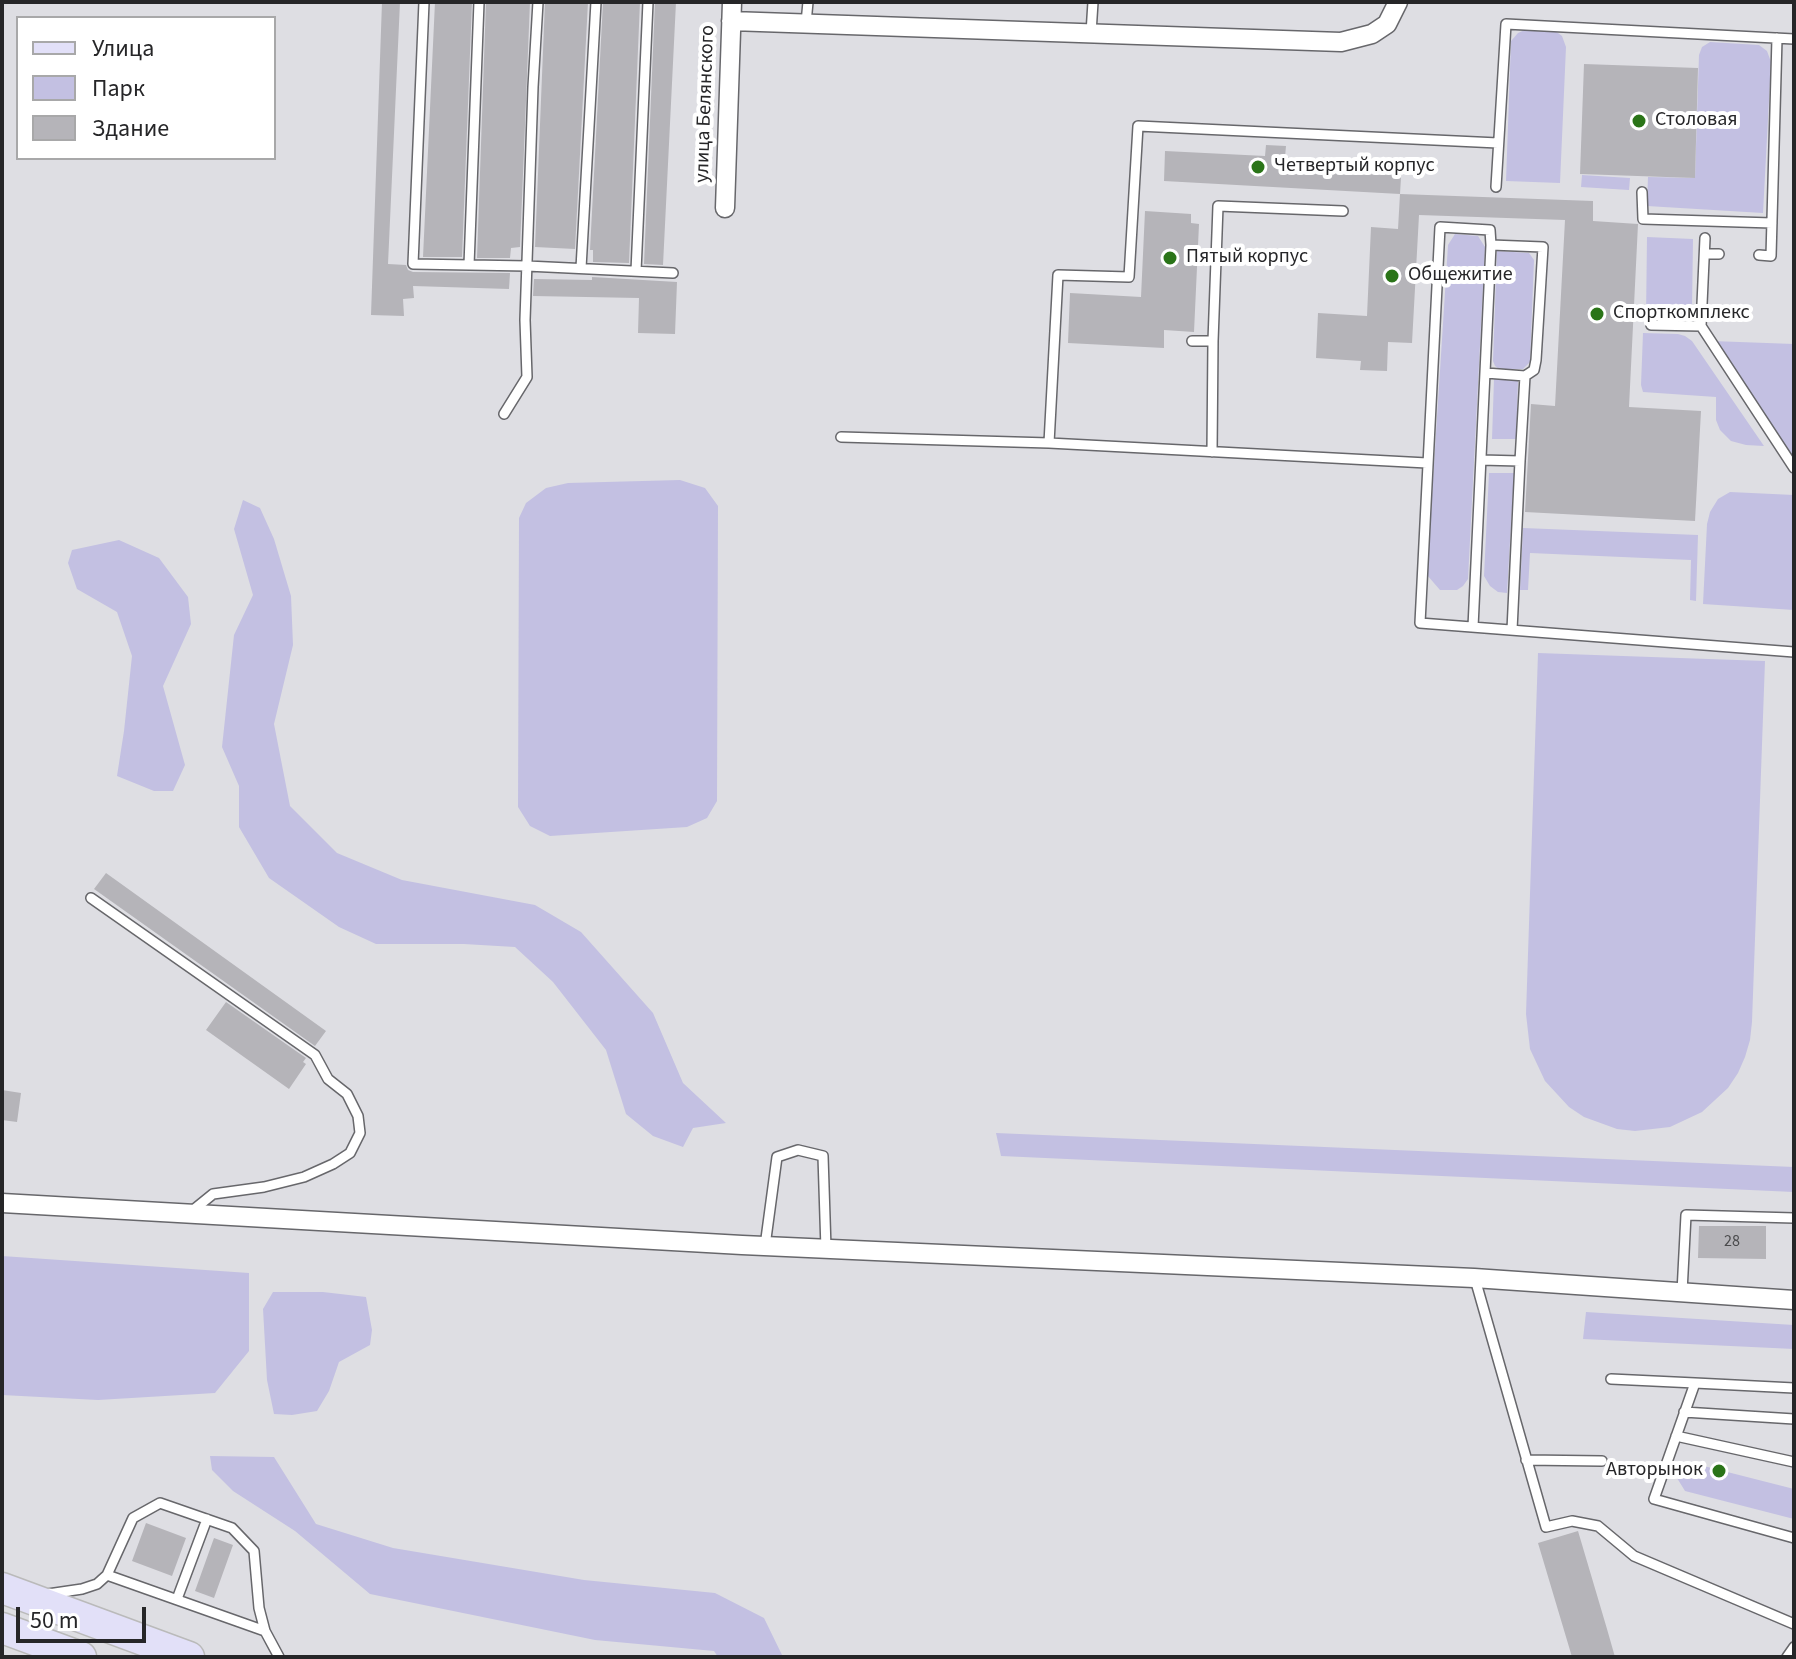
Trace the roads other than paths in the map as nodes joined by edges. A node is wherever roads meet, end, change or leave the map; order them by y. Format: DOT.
graph roads {
  1 [pos="424,2"];
  2 [pos="479,2"];
  3 [pos="538,2"];
  4 [pos="596,2"];
  5 [pos="648,2"];
  6 [pos="808,2"];
  7 [pos="1093,2"];
  8 [pos="1398,2"];
  9 [pos="731,11"];
  10 [pos="806,23"];
  11 [pos="1091,33"];
  12 [pos="1777,38"];
  13 [pos="1794,39"];
  14 [pos="1498,143"];
  15 [pos="1496,187"];
  16 [pos="1642,192"];
  17 [pos="725,208"];
  18 [pos="1343,211"];
  19 [pos="1772,223"];
  20 [pos="1705,238"];
  21 [pos="1491,245"];
  22 [pos="1705,254"];
  23 [pos="1719,254"];
  24 [pos="1759,255"];
  25 [pos="469,265"];
  26 [pos="527,266"];
  27 [pos="581,268"];
  28 [pos="636,271"];
  29 [pos="673,273"];
  30 [pos="1651,325"];
  31 [pos="1701,326"];
  32 [pos="1192,341"];
  33 [pos="1213,341"];
  34 [pos="1486,373"];
  35 [pos="1525,376"];
  36 [pos="504,414"];
  37 [pos="841,437"];
  38 [pos="1049,443"];
  39 [pos="1212,452"];
  40 [pos="1481,460"];
  41 [pos="1520,461"];
  42 [pos="1427,463"];
  43 [pos="1794,468"];
  44 [pos="1473,627"];
  45 [pos="1512,630"];
  46 [pos="1794,652"];
  47 [pos="91,898"];
  48 [pos="2,1203"];
  49 [pos="188,1214"];
  50 [pos="1794,1218"];
  51 [pos="765,1246"];
  52 [pos="826,1249"];
  53 [pos="1474,1278"];
  54 [pos="1682,1292"];
  55 [pos="1794,1300"];
  56 [pos="1611,1379"];
  57 [pos="1695,1383"];
  58 [pos="1794,1388"];
  59 [pos="1684,1412"];
  60 [pos="1794,1419"];
  61 [pos="1676,1436"];
  62 [pos="1526,1460"];
  63 [pos="1602,1461"];
  64 [pos="1794,1462"];
  65 [pos="207,1519"];
  66 [pos="1794,1538"];
  67 [pos="107,1575"];
  68 [pos="13,1592"];
  69 [pos="177,1599"];
  70 [pos="1794,1624"];
  71 [pos="2,1628"];
  72 [pos="265,1631"];
  73 [pos="1794,1647"];
  74 [pos="81,1657"];
  75 [pos="189,1657"];
  76 [pos="279,1657"];
  77 [pos="1787,1657"];
  1 -- 25 [label="lane"];
  2 -- 25 [label="lane"];
  3 -- 26 [label="lane"];
  4 -- 27 [label="lane"];
  5 -- 28 [label="lane"];
  6 -- 10 [label="lane"];
  7 -- 11 [label="lane"];
  8 -- 11 [label="street"];
  9 -- 10 [label="street"];
  9 -- 17 [label="street, улица Белянского"];
  10 -- 11 [label="street"];
  12 -- 13 [label="lane"];
  12 -- 14 [label="lane"];
  12 -- 19 [label="lane"];
  14 -- 15 [label="lane"];
  14 -- 38 [label="lane"];
  16 -- 19 [label="lane"];
  18 -- 33 [label="lane"];
  19 -- 24 [label="lane"];
  20 -- 22 [label="lane"];
  21 -- 34 [label="lane"];
  21 -- 35 [label="lane"];
  21 -- 42 [label="lane"];
  22 -- 23 [label="lane"];
  22 -- 31 [label="lane"];
  25 -- 26 [label="lane"];
  26 -- 27 [label="lane"];
  26 -- 36 [label="lane"];
  27 -- 28 [label="lane"];
  28 -- 29 [label="lane"];
  30 -- 31 [label="lane"];
  31 -- 43 [label="lane"];
  32 -- 33 [label="lane"];
  33 -- 39 [label="lane"];
  34 -- 35 [label="lane"];
  34 -- 40 [label="lane"];
  35 -- 41 [label="lane"];
  37 -- 38 [label="lane"];
  38 -- 39 [label="lane"];
  39 -- 42 [label="lane"];
  40 -- 41 [label="lane"];
  40 -- 44 [label="lane"];
  41 -- 45 [label="lane"];
  42 -- 44 [label="lane"];
  44 -- 45 [label="lane"];
  45 -- 46 [label="lane"];
  47 -- 49 [label="lane"];
  48 -- 49 [label="street"];
  49 -- 51 [label="street"];
  50 -- 54 [label="lane"];
  51 -- 52 [label="street"];
  51 -- 52 [label="lane"];
  52 -- 53 [label="street"];
  53 -- 54 [label="street"];
  53 -- 62 [label="lane"];
  54 -- 55 [label="street"];
  56 -- 57 [label="lane"];
  57 -- 58 [label="lane"];
  57 -- 59 [label="lane"];
  59 -- 60 [label="lane"];
  59 -- 61 [label="lane"];
  61 -- 64 [label="lane"];
  61 -- 66 [label="lane"];
  62 -- 63 [label="lane"];
  62 -- 70 [label="lane"];
  65 -- 67 [label="lane"];
  65 -- 69 [label="lane"];
  65 -- 72 [label="lane"];
  67 -- 68 [label="lane"];
  67 -- 69 [label="lane"];
  68 -- 75 [label="main road"];
  69 -- 72 [label="lane"];
  71 -- 74 [label="main road"];
  72 -- 76 [label="lane"];
  73 -- 77 [label="lane"];
}
